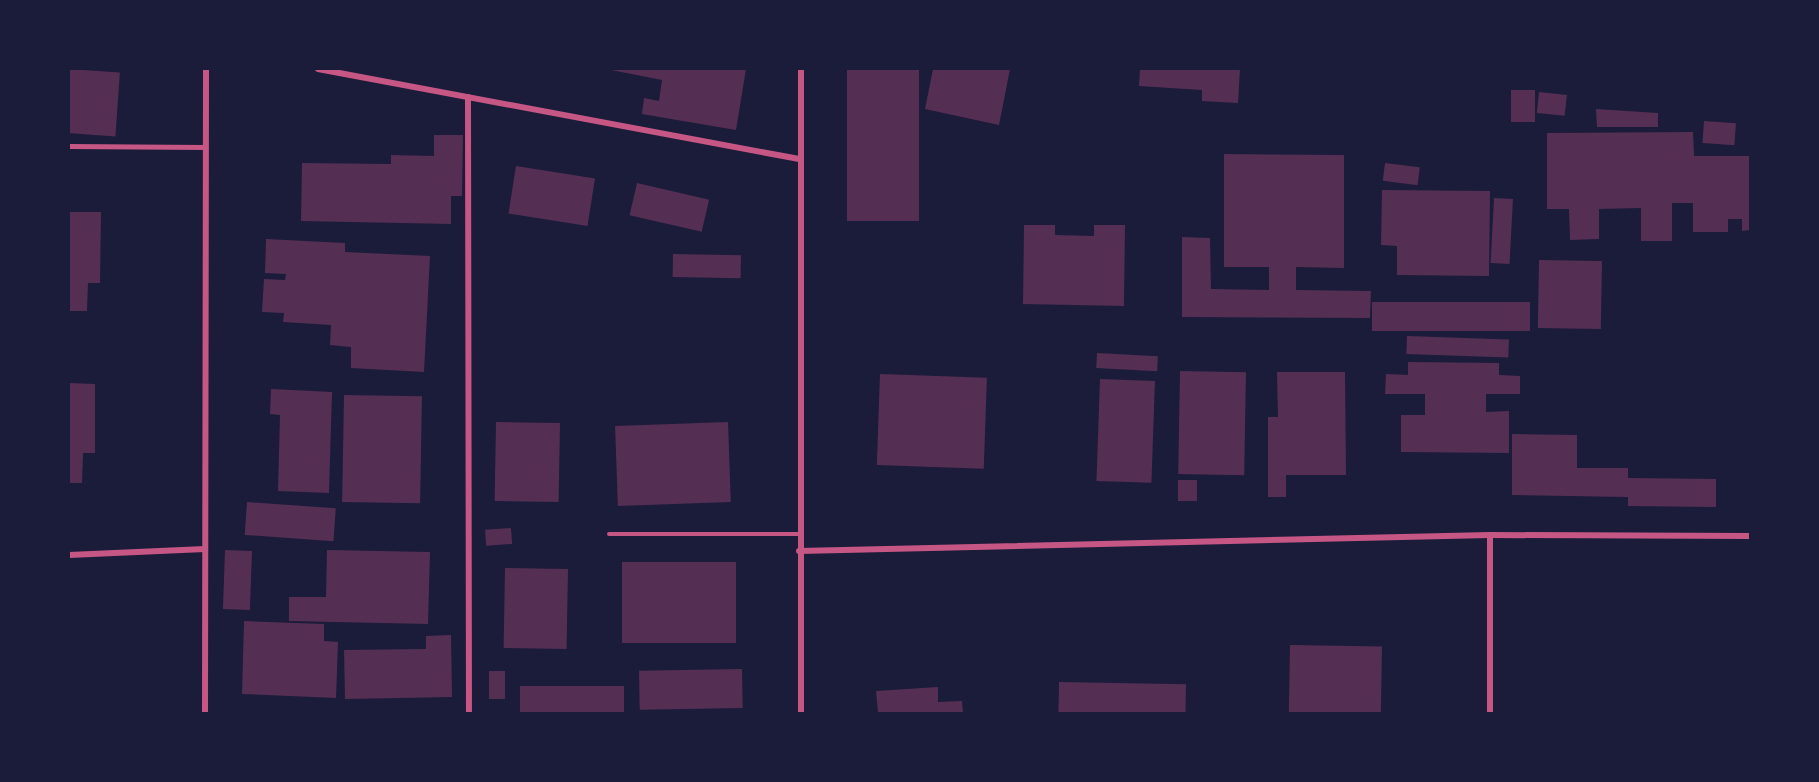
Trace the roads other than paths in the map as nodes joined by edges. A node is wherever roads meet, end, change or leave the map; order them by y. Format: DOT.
graph roads {
  1 [pos="206,69"];
  2 [pos="318,69"];
  3 [pos="801,69"];
  4 [pos="468,97"];
  5 [pos="69,146"];
  6 [pos="206,147"];
  7 [pos="801,159"];
  8 [pos="609,534"];
  9 [pos="800,534"];
  10 [pos="1491,535"];
  11 [pos="1750,536"];
  12 [pos="205,549"];
  13 [pos="799,551"];
  14 [pos="69,555"];
  15 [pos="205,713"];
  16 [pos="469,713"];
  17 [pos="801,713"];
  18 [pos="1490,713"];
  1 -- 6 [label="street"];
  2 -- 4 [label="street"];
  3 -- 7 [label="street"];
  4 -- 7 [label="street"];
  4 -- 16 [label="street"];
  5 -- 6 [label="lane"];
  6 -- 12 [label="street"];
  7 -- 9 [label="street"];
  8 -- 9 [label="lane"];
  9 -- 13 [label="street"];
  10 -- 11 [label="street"];
  10 -- 13 [label="street"];
  10 -- 18 [label="street"];
  12 -- 14 [label="street"];
  12 -- 15 [label="street"];
  13 -- 17 [label="street"];
}
